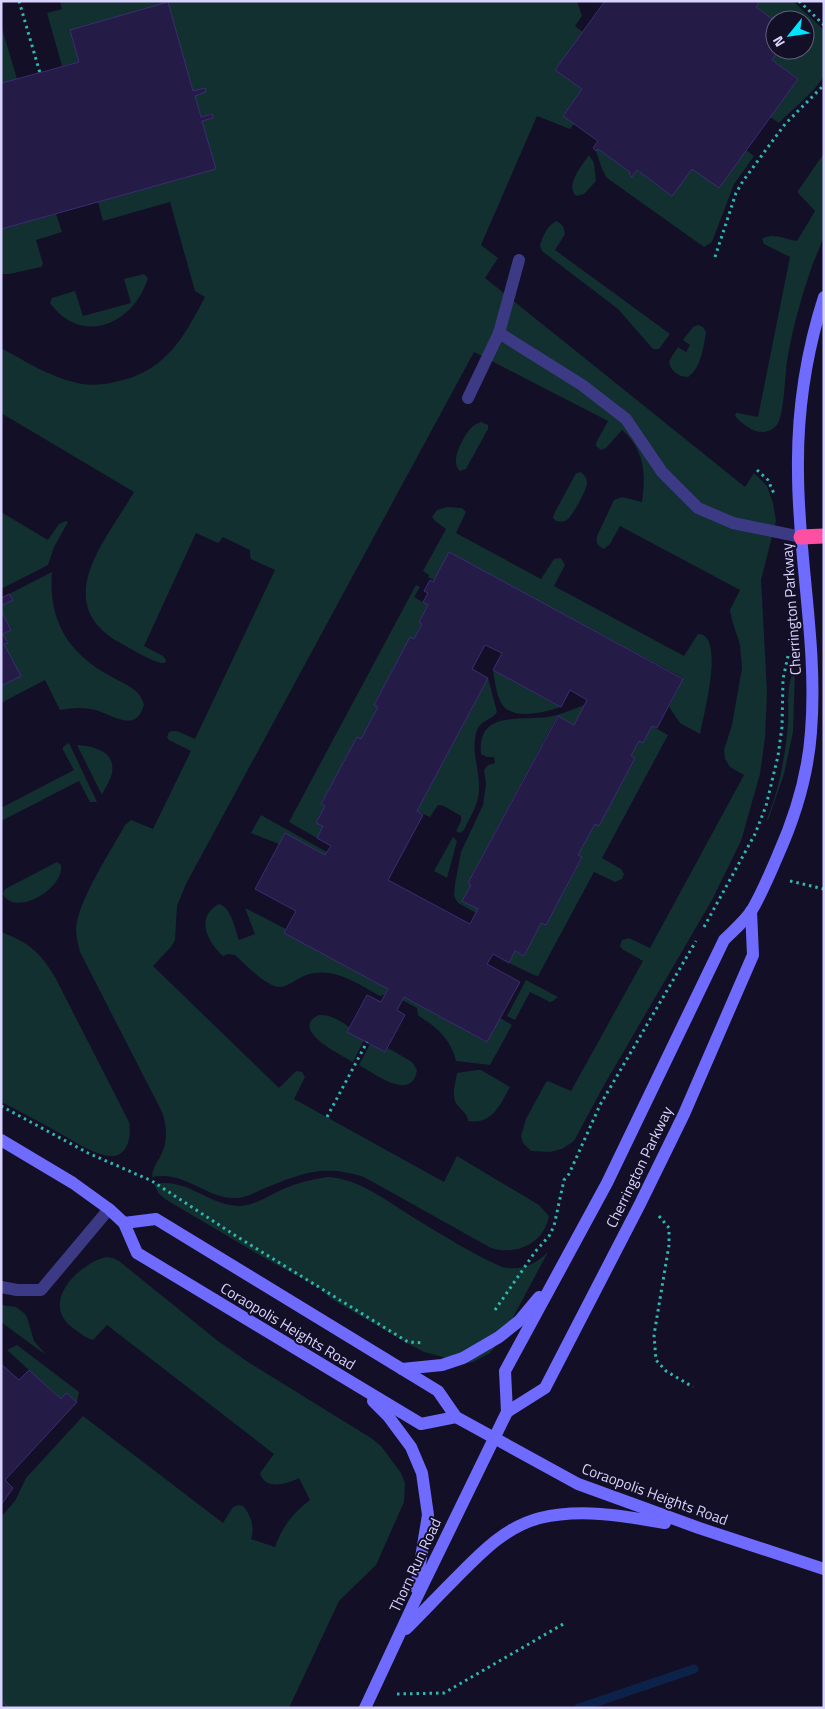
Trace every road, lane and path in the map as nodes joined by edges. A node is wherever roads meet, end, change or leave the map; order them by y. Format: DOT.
graph roads {
  1 [pos="19,1"];
  2 [pos="799,1"];
  3 [pos="824,24"];
  4 [pos="40,73"];
  5 [pos="824,85"];
  6 [pos="715,257"];
  7 [pos="519,260"];
  8 [pos="824,297"];
  9 [pos="499,333"];
  10 [pos="468,398"];
  11 [pos="757,470"];
  12 [pos="780,533"];
  13 [pos="824,536"];
  14 [pos="801,537"];
  15 [pos="789,649"];
  16 [pos="769,876"];
  17 [pos="824,889"];
  18 [pos="751,911"];
  19 [pos="368,1042"];
  20 [pos="1,1106"];
  21 [pos="327,1118"];
  22 [pos="1,1140"];
  23 [pos="640,1204"];
  24 [pos="109,1209"];
  25 [pos="124,1223"];
  26 [pos="554,1280"];
  27 [pos="1,1287"];
  28 [pos="494,1312"];
  29 [pos="425,1343"];
  30 [pos="402,1369"];
  31 [pos="358,1386"];
  32 [pos="692,1387"];
  33 [pos="507,1412"];
  34 [pos="456,1417"];
  35 [pos="495,1437"];
  36 [pos="698,1528"];
  37 [pos="824,1569"];
  38 [pos="414,1603"];
  39 [pos="565,1623"];
  40 [pos="399,1636"];
  41 [pos="372,1694"];
  42 [pos="366,1708"];
  1 -- 4 [label="path"];
  2 -- 3 [label="path"];
  5 -- 6 [label="path"];
  7 -- 9 [label="lane"];
  8 -- 14 [label="main road, Cherrington Parkway"];
  9 -- 10 [label="lane"];
  9 -- 12 [label="lane"];
  11 -- 12 [label="path"];
  12 -- 14 [label="lane"];
  13 -- 14 [label="highway"];
  14 -- 16 [label="main road, Cherrington Parkway"];
  15 -- 28 [label="path"];
  16 -- 17 [label="path"];
  16 -- 18 [label="main road, Cherrington Parkway"];
  18 -- 23 [label="main road, Cherrington Parkway"];
  18 -- 26 [label="main road, Cherrington Parkway"];
  19 -- 21 [label="path"];
  20 -- 29 [label="path"];
  22 -- 24 [label="main road, Coraopolis Heights Road"];
  23 -- 32 [label="path"];
  23 -- 33 [label="main road, Cherrington Parkway"];
  24 -- 25 [label="main road, Coraopolis Heights Road"];
  24 -- 27 [label="lane"];
  25 -- 30 [label="main road, Coraopolis Heights Road"];
  25 -- 31 [label="main road, Coraopolis Heights Road"];
  26 -- 30 [label="main road"];
  26 -- 33 [label="main road, Cherrington Parkway"];
  30 -- 34 [label="main road, Coraopolis Heights Road"];
  31 -- 34 [label="main road, Coraopolis Heights Road"];
  31 -- 38 [label="main road"];
  33 -- 35 [label="main road, Cherrington Parkway"];
  34 -- 35 [label="main road, Coraopolis Heights Road"];
  35 -- 36 [label="main road, Coraopolis Heights Road"];
  35 -- 38 [label="main road, Thorn Run Road"];
  36 -- 37 [label="main road, Coraopolis Heights Road"];
  36 -- 40 [label="main road"];
  38 -- 40 [label="main road, Thorn Run Road"];
  39 -- 41 [label="path"];
  40 -- 41 [label="main road, Thorn Run Road"];
  41 -- 42 [label="main road, Thorn Run Road"];
}
